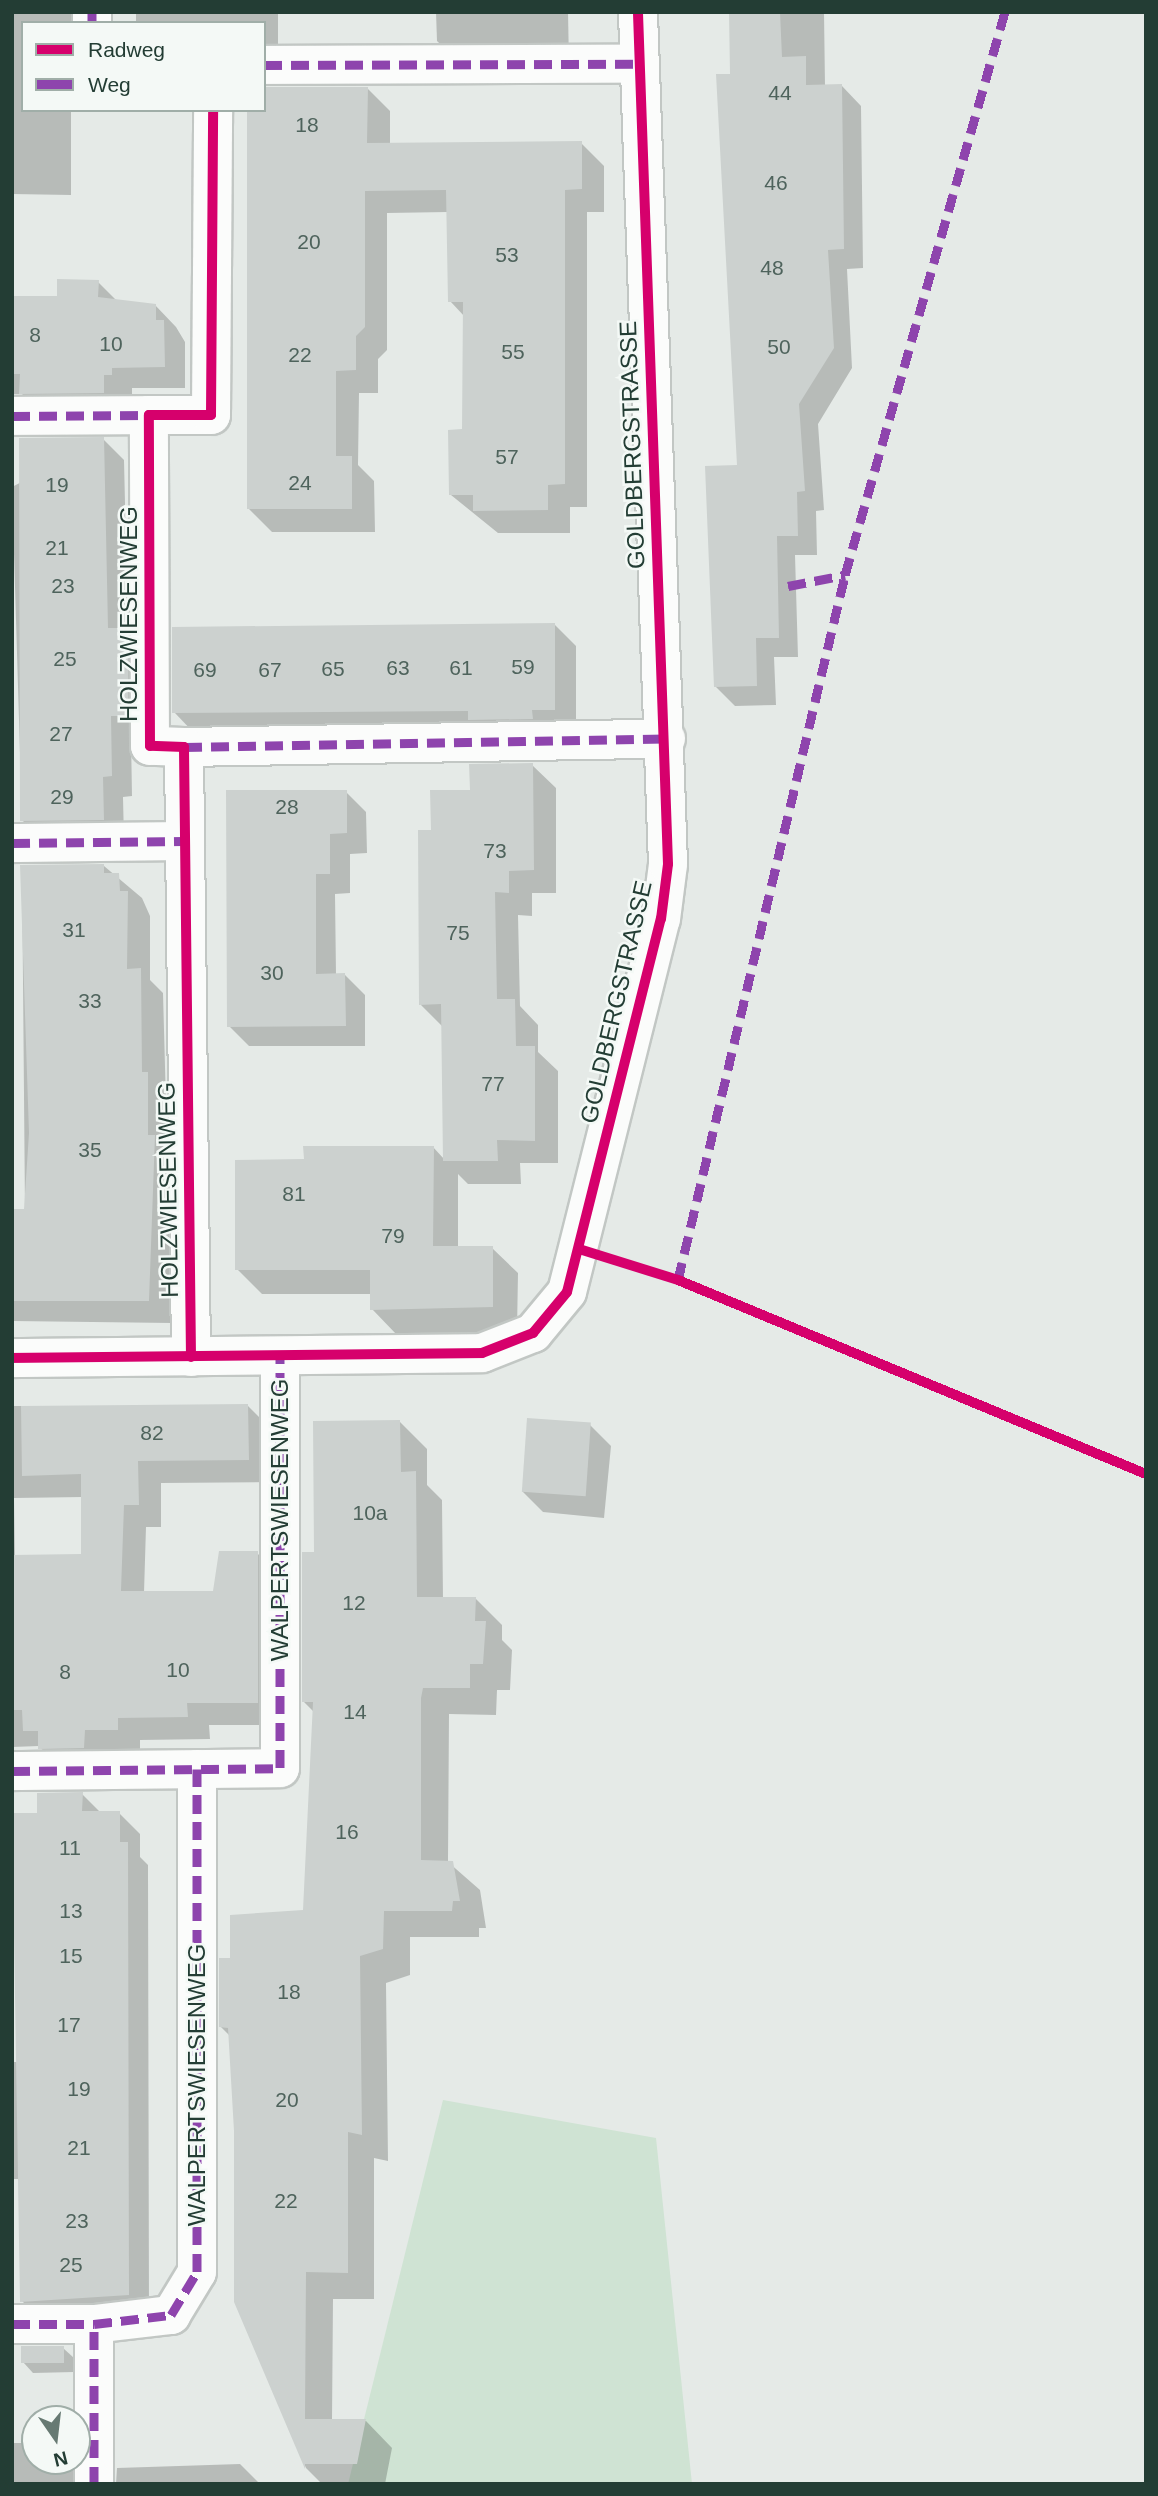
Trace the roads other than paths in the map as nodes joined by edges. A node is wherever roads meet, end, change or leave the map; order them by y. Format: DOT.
graph roads {
  1 [pos="638,12"];
  2 [pos="640,64"];
  3 [pos="266,65"];
  4 [pos="213,112"];
  5 [pos="149,415"];
  6 [pos="12,416"];
  7 [pos="666,738"];
  8 [pos="184,747"];
  9 [pos="185,841"];
  10 [pos="12,843"];
  11 [pos="280,1356"];
  12 [pos="191,1357"];
  13 [pos="12,1358"];
  14 [pos="197,1769"];
  15 [pos="12,1771"];
  16 [pos="12,2324"];
  17 [pos="94,2324"];
  18 [pos="94,2484"];
  1 -- 2 [label="street, GOLDBERGSTRASSE"];
  2 -- 3 [label="street"];
  2 -- 7 [label="street, GOLDBERGSTRASSE"];
  4 -- 5 [label="street"];
  5 -- 6 [label="street"];
  5 -- 8 [label="street, HOLZWIESENWEG"];
  7 -- 8 [label="street"];
  7 -- 11 [label="street, GOLDBERGSTRASSE"];
  8 -- 9 [label="street, HOLZWIESENWEG"];
  9 -- 10 [label="street"];
  9 -- 12 [label="street, HOLZWIESENWEG"];
  11 -- 12 [label="street, GOLDBERGSTRASSE"];
  11 -- 14 [label="street, WALPERTSWIESENWEG"];
  12 -- 13 [label="street, GOLDBERGSTRASSE"];
  14 -- 15 [label="street, WALPERTSWIESENWEG"];
  14 -- 17 [label="street, WALPERTSWIESENWEG"];
  16 -- 17 [label="street, WALPERTSWIESENWEG"];
  17 -- 18 [label="street"];
}
